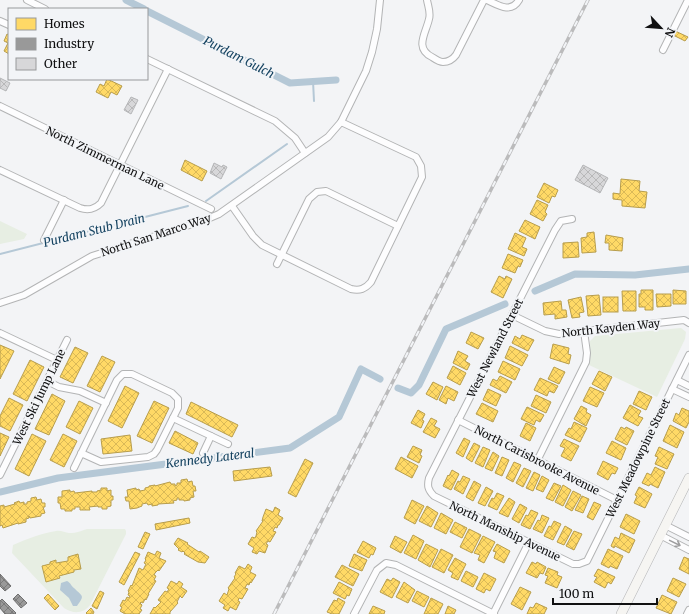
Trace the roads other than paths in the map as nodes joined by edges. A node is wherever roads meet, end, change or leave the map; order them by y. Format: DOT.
graph roads {
  1 [pos="27,0"];
  2 [pos="381,0"];
  3 [pos="427,0"];
  4 [pos="486,0"];
  5 [pos="519,0"];
  6 [pos="688,2"];
  7 [pos="43,8"];
  8 [pos="663,50"];
  9 [pos="148,59"];
  10 [pos="168,69"];
  11 [pos="0,106"];
  12 [pos="341,122"];
  13 [pos="306,153"];
  14 [pos="120,165"];
  15 [pos="0,170"];
  16 [pos="64,200"];
  17 [pos="232,206"];
  18 [pos="211,210"];
  19 [pos="572,218"];
  20 [pos="398,226"];
  21 [pos="44,240"];
  22 [pos="281,255"];
  23 [pos="277,264"];
  24 [pos="0,303"];
  25 [pos="512,315"];
  26 [pos="689,323"];
  27 [pos="584,331"];
  28 [pos="0,333"];
  29 [pos="68,340"];
  30 [pos="689,355"];
  31 [pos="57,360"];
  32 [pos="677,380"];
  33 [pos="47,381"];
  34 [pos="689,386"];
  35 [pos="672,389"];
  36 [pos="689,398"];
  37 [pos="106,403"];
  38 [pos="173,418"];
  39 [pos="458,420"];
  40 [pos="211,436"];
  41 [pos="228,444"];
  42 [pos="203,452"];
  43 [pos="81,453"];
  44 [pos="538,460"];
  45 [pos="74,468"];
  46 [pos="0,475"];
  47 [pos="689,478"];
  48 [pos="427,488"];
  49 [pos="617,500"];
  50 [pos="665,525"];
  51 [pos="660,535"];
  52 [pos="689,538"];
  53 [pos="529,542"];
  54 [pos="689,550"];
  55 [pos="587,561"];
  56 [pos="689,610"];
  57 [pos="354,614"];
  58 [pos="494,614"];
  59 [pos="621,614"];
  60 [pos="687,614"];
  1 -- 7 [label="street"];
  2 -- 12 [label="street, North San Marco Way"];
  3 -- 4 [label="street"];
  4 -- 5 [label="street"];
  6 -- 8 [label="street"];
  9 -- 10 [label="street"];
  10 -- 13 [label="street"];
  10 -- 14 [label="street"];
  11 -- 14 [label="street, North Zimmerman Lane"];
  12 -- 13 [label="street, North San Marco Way"];
  12 -- 20 [label="street"];
  13 -- 17 [label="street, North San Marco Way"];
  14 -- 16 [label="street"];
  14 -- 18 [label="street, North Zimmerman Lane"];
  15 -- 16 [label="street"];
  16 -- 21 [label="street"];
  17 -- 22 [label="street"];
  17 -- 24 [label="street, North San Marco Way"];
  19 -- 25 [label="street, West Newland Street"];
  20 -- 22 [label="street"];
  20 -- 22 [label="street"];
  22 -- 23 [label="street"];
  25 -- 27 [label="street, North Kayden Way"];
  25 -- 39 [label="street, West Newland Street"];
  26 -- 27 [label="street, North Kayden Way"];
  27 -- 44 [label="street"];
  28 -- 31 [label="street"];
  29 -- 31 [label="street, West Ski Jump Lane"];
  30 -- 32 [label="street, West Meadowpine Street"];
  31 -- 33 [label="street, West Ski Jump Lane"];
  32 -- 34 [label="street"];
  32 -- 35 [label="street, West Meadowpine Street"];
  33 -- 37 [label="street"];
  33 -- 46 [label="street, West Ski Jump Lane"];
  35 -- 36 [label="street"];
  35 -- 49 [label="street, West Meadowpine Street"];
  37 -- 38 [label="street"];
  37 -- 43 [label="street"];
  38 -- 40 [label="street"];
  38 -- 43 [label="street"];
  39 -- 44 [label="street, North Carisbrooke Avenue"];
  39 -- 48 [label="street, West Newland Street"];
  40 -- 41 [label="street"];
  40 -- 42 [label="street"];
  43 -- 45 [label="street"];
  44 -- 49 [label="street, North Carisbrooke Avenue"];
  47 -- 50 [label="street"];
  48 -- 53 [label="street, North Manship Avenue"];
  49 -- 55 [label="street, West Meadowpine Street"];
  50 -- 51 [label="street"];
  50 -- 52 [label="street"];
  51 -- 54 [label="street, one-way"];
  51 -- 59 [label="street"];
  53 -- 55 [label="street, North Manship Avenue"];
  53 -- 58 [label="street"];
  56 -- 60 [label="street"];
  57 -- 58 [label="street"];
}
